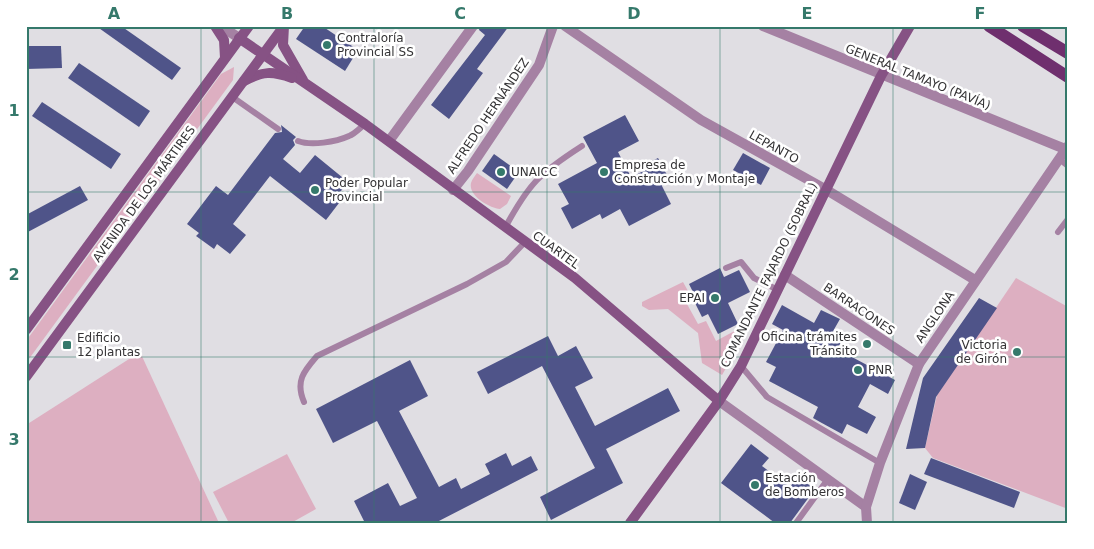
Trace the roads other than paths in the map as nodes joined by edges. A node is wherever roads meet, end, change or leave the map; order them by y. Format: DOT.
graph roads {
  1 [pos="215,26"];
  2 [pos="221,26"];
  3 [pos="249,26"];
  4 [pos="284,26"];
  5 [pos="473,26"];
  6 [pos="553,26"];
  7 [pos="565,26"];
  8 [pos="763,26"];
  9 [pos="910,26"];
  10 [pos="989,26"];
  11 [pos="1023,26"];
  12 [pos="240,38"];
  13 [pos="1068,52"];
  14 [pos="263,54"];
  15 [pos="225,58"];
  16 [pos="881,76"];
  17 [pos="1068,77"];
  18 [pos="241,82"];
  19 [pos="305,83"];
  20 [pos="231,96"];
  21 [pos="365,124"];
  22 [pos="278,129"];
  23 [pos="298,140"];
  24 [pos="389,141"];
  25 [pos="582,146"];
  26 [pos="1067,148"];
  27 [pos="1059,159"];
  28 [pos="1068,166"];
  29 [pos="825,189"];
  30 [pos="453,190"];
  31 [pos="1068,219"];
  32 [pos="505,228"];
  33 [pos="1058,232"];
  34 [pos="525,242"];
  35 [pos="726,268"];
  36 [pos="785,275"];
  37 [pos="975,280"];
  38 [pos="778,290"];
  39 [pos="30,318"];
  40 [pos="26,330"];
  41 [pos="919,364"];
  42 [pos="741,366"];
  43 [pos="26,377"];
  44 [pos="719,401"];
  45 [pos="304,402"];
  46 [pos="880,463"];
  47 [pos="828,479"];
  48 [pos="866,506"];
  49 [pos="630,523"];
  50 [pos="796,523"];
  51 [pos="867,523"];
  1 -- 15 [label="main road"];
  2 -- 12 [label="street, CUARTEL"];
  3 -- 12 [label="main road, AVENIDA DE LOS MÁRTIRES"];
  4 -- 14 [label="main road, AVENIDA DE LOS MÁRTIRES"];
  4 -- 19 [label="main road"];
  5 -- 24 [label="street"];
  6 -- 30 [label="street, ALFREDO HERNÁNDEZ"];
  7 -- 29 [label="street, LEPANTO"];
  8 -- 16 [label="street, GENERAL TAMAYO (PAVÍA)"];
  9 -- 16 [label="main road, COMANDANTE FAJARDO (SOBRAL)"];
  10 -- 17 [label="main road"];
  11 -- 13 [label="main road"];
  12 -- 14 [label="main road, CUARTEL"];
  12 -- 15 [label="main road, AVENIDA DE LOS MÁRTIRES"];
  14 -- 18 [label="main road, AVENIDA DE LOS MÁRTIRES"];
  14 -- 19 [label="main road, CUARTEL"];
  15 -- 39 [label="main road, AVENIDA DE LOS MÁRTIRES"];
  16 -- 26 [label="street, GENERAL TAMAYO (PAVÍA)"];
  16 -- 29 [label="main road, COMANDANTE FAJARDO (SOBRAL)"];
  18 -- 19 [label="main road"];
  18 -- 20 [label="main road, AVENIDA DE LOS MÁRTIRES"];
  19 -- 21 [label="main road, CUARTEL"];
  20 -- 22 [label="lane"];
  20 -- 43 [label="main road, AVENIDA DE LOS MÁRTIRES"];
  21 -- 23 [label="lane"];
  21 -- 24 [label="main road, CUARTEL"];
  24 -- 30 [label="main road, CUARTEL"];
  25 -- 32 [label="lane"];
  26 -- 27 [label="street, ANGLONA"];
  27 -- 28 [label="lane"];
  27 -- 37 [label="street, ANGLONA"];
  29 -- 36 [label="main road, COMANDANTE FAJARDO (SOBRAL)"];
  29 -- 37 [label="street, LEPANTO"];
  30 -- 32 [label="main road, CUARTEL"];
  31 -- 33 [label="lane"];
  32 -- 34 [label="main road, CUARTEL"];
  34 -- 44 [label="main road, CUARTEL"];
  34 -- 45 [label="lane"];
  35 -- 38 [label="lane"];
  36 -- 38 [label="main road, COMANDANTE FAJARDO (SOBRAL)"];
  36 -- 41 [label="street, BARRACONES"];
  37 -- 41 [label="street, ANGLONA"];
  38 -- 42 [label="main road, COMANDANTE FAJARDO (SOBRAL)"];
  39 -- 40 [label="main road, AVENIDA DE LOS MÁRTIRES"];
  41 -- 46 [label="street, ANGLONA"];
  42 -- 44 [label="main road, COMANDANTE FAJARDO (SOBRAL)"];
  42 -- 46 [label="lane"];
  44 -- 47 [label="street, CUARTEL"];
  44 -- 49 [label="main road, COMANDANTE FAJARDO (SOBRAL)"];
  46 -- 48 [label="street, ANGLONA"];
  47 -- 48 [label="street, CUARTEL"];
  47 -- 50 [label="lane"];
  48 -- 51 [label="street, ANGLONA"];
}
